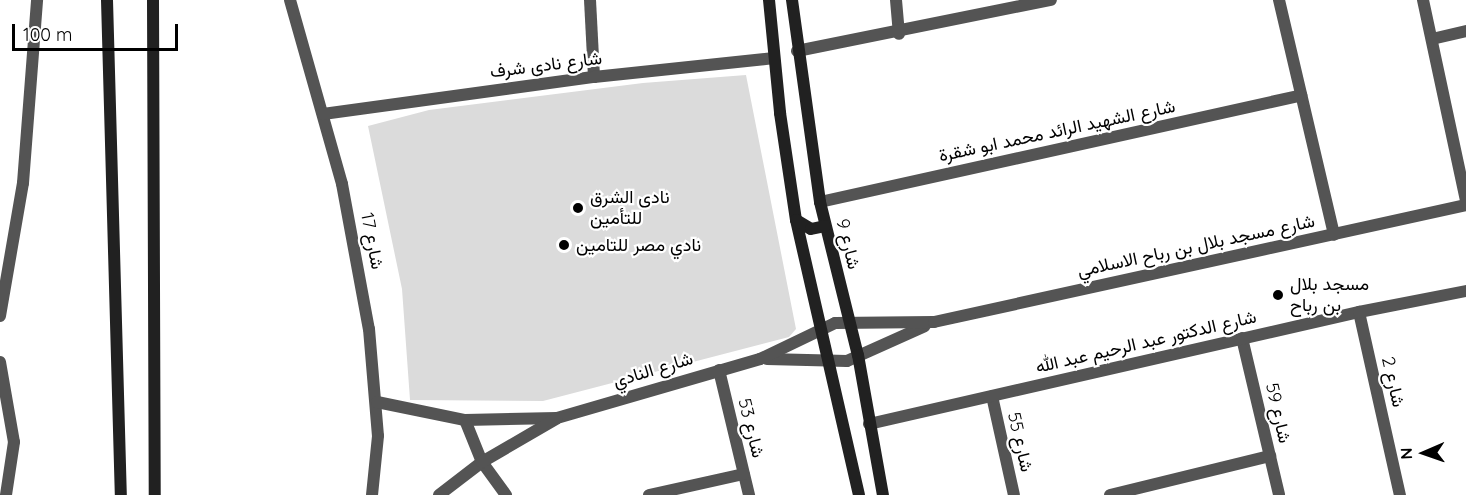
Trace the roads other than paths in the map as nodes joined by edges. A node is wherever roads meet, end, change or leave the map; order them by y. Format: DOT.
graph roads {
  1 [pos="37,0"];
  2 [pos="107,0"];
  3 [pos="153,0"];
  4 [pos="290,0"];
  5 [pos="590,0"];
  6 [pos="769,0"];
  7 [pos="792,0"];
  8 [pos="896,0"];
  9 [pos="1051,0"];
  10 [pos="1279,0"];
  11 [pos="1423,0"];
  12 [pos="1466,31"];
  13 [pos="898,34"];
  14 [pos="1432,39"];
  15 [pos="797,51"];
  16 [pos="774,58"];
  17 [pos="594,77"];
  18 [pos="1301,95"];
  19 [pos="323,114"];
  20 [pos="1466,201"];
  21 [pos="820,202"];
  22 [pos="1466,205"];
  23 [pos="796,220"];
  24 [pos="825,226"];
  25 [pos="1334,235"];
  26 [pos="1466,291"];
  27 [pos="1359,312"];
  28 [pos="0,316"];
  29 [pos="934,322"];
  30 [pos="850,324"];
  31 [pos="821,329"];
  32 [pos="1242,338"];
  33 [pos="858,355"];
  34 [pos="760,359"];
  35 [pos="827,361"];
  36 [pos="0,362"];
  37 [pos="719,370"];
  38 [pos="992,396"];
  39 [pos="377,402"];
  40 [pos="557,418"];
  41 [pos="465,420"];
  42 [pos="869,424"];
  43 [pos="1270,456"];
  44 [pos="482,462"];
  45 [pos="744,474"];
  46 [pos="1138,492"];
  47 [pos="6,495"];
  48 [pos="121,495"];
  49 [pos="155,495"];
  50 [pos="372,495"];
  51 [pos="439,495"];
  52 [pos="506,495"];
  53 [pos="649,495"];
  54 [pos="749,495"];
  55 [pos="859,495"];
  56 [pos="883,495"];
  57 [pos="1014,495"];
  58 [pos="1110,495"];
  59 [pos="1279,495"];
  60 [pos="1400,495"];
  1 -- 28 [label="street"];
  2 -- 48 [label="main road"];
  3 -- 49 [label="main road"];
  4 -- 19 [label="street, شارع 17"];
  5 -- 17 [label="street"];
  6 -- 16 [label="main road"];
  7 -- 15 [label="main road, شارع 9"];
  8 -- 13 [label="street"];
  9 -- 13 [label="street"];
  10 -- 18 [label="street"];
  11 -- 14 [label="street"];
  12 -- 14 [label="street"];
  13 -- 15 [label="street"];
  14 -- 20 [label="street"];
  15 -- 21 [label="main road, شارع 9"];
  16 -- 17 [label="street, شارع نادى شرف"];
  16 -- 23 [label="main road"];
  17 -- 19 [label="street, شارع نادى شرف"];
  18 -- 21 [label="street, شارع الشهيد الرائد محمد ابو شقرة"];
  18 -- 25 [label="street"];
  19 -- 39 [label="street, شارع 17"];
  21 -- 24 [label="main road, شارع 9"];
  22 -- 25 [label="street, شارع مسجد بلال بن رباح الاسلامي"];
  23 -- 24 [label="main road"];
  23 -- 31 [label="main road"];
  24 -- 30 [label="main road, شارع 9"];
  25 -- 29 [label="street, شارع مسجد بلال بن رباح الاسلامي"];
  26 -- 27 [label="street, شارع الدكتور عبد الرحيم عبد الله"];
  27 -- 32 [label="street, شارع الدكتور عبد الرحيم عبد الله"];
  27 -- 60 [label="street, شارع 2"];
  29 -- 30 [label="street, شارع مسجد بلال بن رباح الاسلامي"];
  29 -- 33 [label="street, شارع مسجد بلال بن رباح الاسلامي"];
  30 -- 31 [label="street, شارع النادي"];
  30 -- 33 [label="main road, شارع 9"];
  31 -- 34 [label="street, شارع النادي"];
  31 -- 35 [label="main road"];
  32 -- 38 [label="street, شارع الدكتور عبد الرحيم عبد الله"];
  32 -- 43 [label="street, شارع 59"];
  33 -- 35 [label="street, شارع النادي"];
  33 -- 42 [label="main road, شارع 9"];
  34 -- 35 [label="street, شارع النادي"];
  34 -- 37 [label="street, شارع النادي"];
  35 -- 55 [label="main road"];
  36 -- 47 [label="street"];
  37 -- 40 [label="street, شارع النادي"];
  37 -- 45 [label="street, شارع 53"];
  38 -- 42 [label="street, شارع الدكتور عبد الرحيم عبد الله"];
  38 -- 57 [label="street, شارع 55"];
  39 -- 41 [label="street, شارع النادي"];
  39 -- 50 [label="street, شارع 17"];
  40 -- 41 [label="street, شارع النادي"];
  40 -- 44 [label="street, شارع النادي"];
  41 -- 44 [label="street"];
  42 -- 56 [label="main road, شارع 9"];
  43 -- 46 [label="street"];
  43 -- 59 [label="street, شارع 59"];
  44 -- 51 [label="street, شارع النادي"];
  44 -- 52 [label="street"];
  45 -- 53 [label="street"];
  45 -- 54 [label="street, شارع 53"];
  46 -- 58 [label="street"];
}
